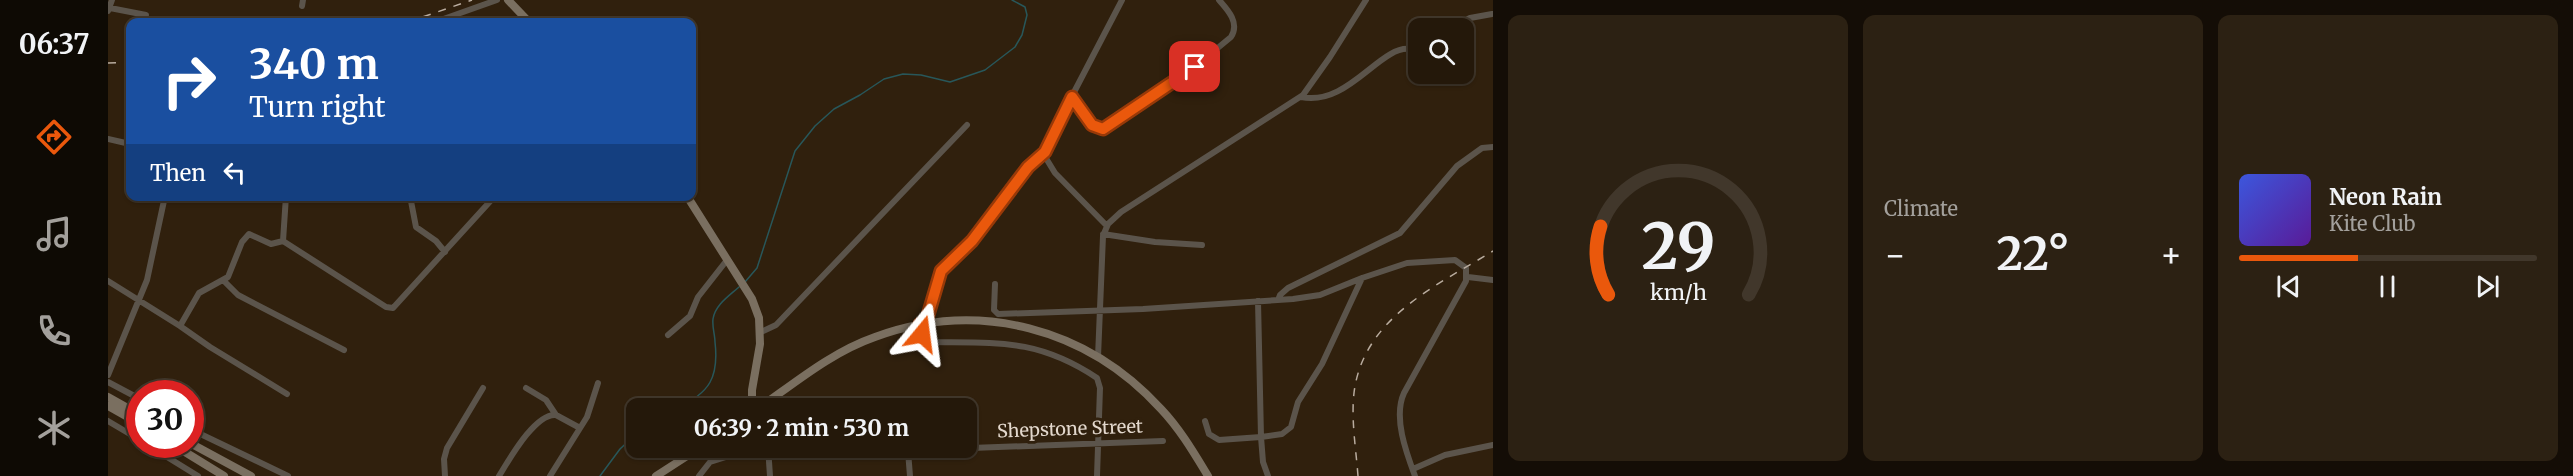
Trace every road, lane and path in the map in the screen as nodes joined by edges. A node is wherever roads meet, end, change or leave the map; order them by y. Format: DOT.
graph roads {
  1 [pos="112,0"];
  2 [pos="497,0"];
  3 [pos="508,0"];
  4 [pos="1122,0"];
  5 [pos="1219,0"];
  6 [pos="1364,0"];
  7 [pos="109,10"];
  8 [pos="1492,14"];
  9 [pos="146,15"];
  10 [pos="446,18"];
  11 [pos="525,18"];
  12 [pos="1470,18"];
  13 [pos="1408,50"];
  14 [pos="1072,97"];
  15 [pos="1301,97"];
  16 [pos="967,125"];
  17 [pos="108,139"];
  18 [pos="126,143"];
  19 [pos="1493,147"];
  20 [pos="1045,152"];
  21 [pos="164,201"];
  22 [pos="286,201"];
  23 [pos="411,201"];
  24 [pos="491,201"];
  25 [pos="690,201"];
  26 [pos="1107,226"];
  27 [pos="1103,234"];
  28 [pos="283,241"];
  29 [pos="1202,245"];
  30 [pos="445,252"];
  31 [pos="729,264"];
  32 [pos="1468,277"];
  33 [pos="1362,278"];
  34 [pos="223,280"];
  35 [pos="1493,280"];
  36 [pos="108,281"];
  37 [pos="994,284"];
  38 [pos="1278,300"];
  39 [pos="139,301"];
  40 [pos="1258,301"];
  41 [pos="1101,311"];
  42 [pos="1028,314"];
  43 [pos="923,323"];
  44 [pos="180,326"];
  45 [pos="1026,326"];
  46 [pos="761,332"];
  47 [pos="668,335"];
  48 [pos="344,350"];
  49 [pos="1098,357"];
  50 [pos="108,375"];
  51 [pos="108,382"];
  52 [pos="598,382"];
  53 [pos="483,388"];
  54 [pos="526,388"];
  55 [pos="126,392"];
  56 [pos="286,394"];
  57 [pos="108,397"];
  58 [pos="752,398"];
  59 [pos="774,398"];
  60 [pos="108,406"];
  61 [pos="126,407"];
  62 [pos="556,415"];
  63 [pos="126,416"];
  64 [pos="1205,421"];
  65 [pos="108,422"];
  66 [pos="580,428"];
  67 [pos="126,432"];
  68 [pos="204,436"];
  69 [pos="1260,437"];
  70 [pos="1163,441"];
  71 [pos="1097,442"];
  72 [pos="1493,445"];
  73 [pos="977,448"];
  74 [pos="204,451"];
  75 [pos="169,458"];
  76 [pos="195,458"];
  77 [pos="684,458"];
  78 [pos="719,458"];
  79 [pos="768,458"];
  80 [pos="909,458"];
  81 [pos="1414,473"];
  82 [pos="198,476"];
  83 [pos="224,476"];
  84 [pos="251,476"];
  85 [pos="288,476"];
  86 [pos="445,476"];
  87 [pos="499,476"];
  88 [pos="550,476"];
  89 [pos="657,476"];
  90 [pos="699,476"];
  91 [pos="770,476"];
  92 [pos="910,476"];
  93 [pos="1097,476"];
  94 [pos="1208,476"];
  95 [pos="1268,476"];
  1 -- 7 [label="street"];
  2 -- 10 [label="street"];
  3 -- 11 [label="main road"];
  4 -- 14 [label="street"];
  5 -- 14 [label="street"];
  6 -- 15 [label="street"];
  7 -- 9 [label="street"];
  8 -- 12 [label="street"];
  13 -- 15 [label="street"];
  14 -- 20 [label="street"];
  15 -- 26 [label="street"];
  16 -- 46 [label="street"];
  17 -- 18 [label="street"];
  19 -- 38 [label="street"];
  20 -- 26 [label="street"];
  20 -- 43 [label="street"];
  21 -- 39 [label="street"];
  22 -- 28 [label="street"];
  23 -- 30 [label="street"];
  24 -- 30 [label="street"];
  25 -- 31 [label="main road"];
  26 -- 27 [label="street"];
  27 -- 29 [label="street"];
  27 -- 41 [label="street"];
  28 -- 30 [label="street"];
  28 -- 34 [label="street"];
  31 -- 46 [label="main road"];
  31 -- 47 [label="street"];
  32 -- 33 [label="street"];
  32 -- 35 [label="street"];
  32 -- 81 [label="street"];
  33 -- 38 [label="street"];
  33 -- 69 [label="street"];
  34 -- 44 [label="street"];
  34 -- 48 [label="street"];
  36 -- 39 [label="street"];
  37 -- 42 [label="street"];
  38 -- 40 [label="street"];
  39 -- 44 [label="street"];
  39 -- 50 [label="street"];
  40 -- 41 [label="street"];
  40 -- 69 [label="street"];
  41 -- 42 [label="street"];
  41 -- 49 [label="street"];
  42 -- 45 [label="street"];
  43 -- 45 [label="main road"];
  43 -- 59 [label="main road"];
  43 -- 71 [label="street"];
  44 -- 56 [label="street"];
  45 -- 49 [label="main road"];
  46 -- 58 [label="main road"];
  49 -- 94 [label="main road"];
  51 -- 55 [label="street"];
  52 -- 66 [label="street"];
  53 -- 86 [label="street"];
  54 -- 62 [label="street"];
  57 -- 61 [label="main road"];
  60 -- 63 [label="main road"];
  62 -- 66 [label="street"];
  62 -- 87 [label="street"];
  64 -- 69 [label="street"];
  65 -- 67 [label="street"];
  66 -- 88 [label="street"];
  68 -- 85 [label="street"];
  69 -- 95 [label="street"];
  70 -- 71 [label="street, Shepstone Street"];
  71 -- 73 [label="street, Shepstone Street"];
  71 -- 93 [label="street"];
  72 -- 81 [label="street"];
  74 -- 84 [label="main road"];
  75 -- 82 [label="street"];
  76 -- 83 [label="main road"];
  77 -- 89 [label="main road"];
  78 -- 90 [label="street, Shepstone Street"];
  79 -- 91 [label="street"];
  80 -- 92 [label="street"];
}
